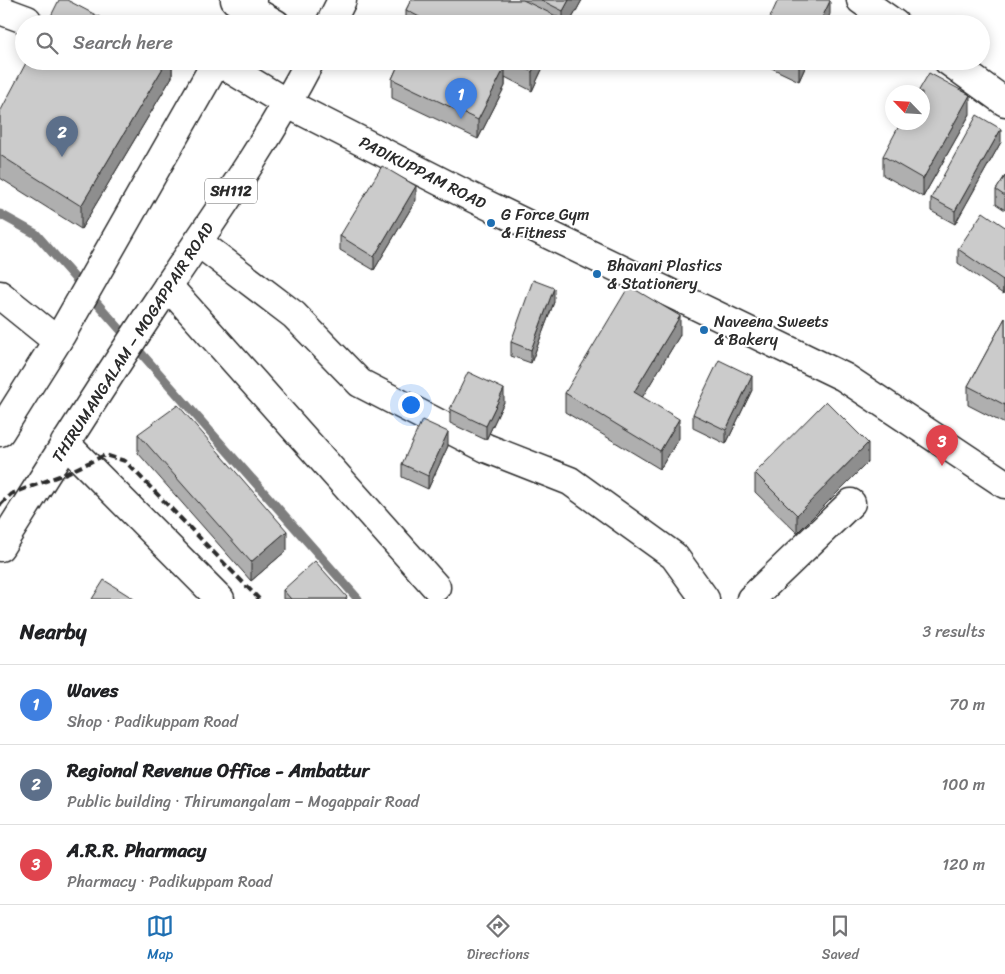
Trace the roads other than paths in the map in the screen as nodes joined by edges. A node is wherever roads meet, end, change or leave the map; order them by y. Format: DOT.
graph roads {
  1 [pos="342,0"];
  2 [pos="861,0"];
  3 [pos="243,8"];
  4 [pos="0,10"];
  5 [pos="257,15"];
  6 [pos="334,15"];
  7 [pos="882,15"];
  8 [pos="15,16"];
  9 [pos="212,70"];
  10 [pos="232,70"];
  11 [pos="305,70"];
  12 [pos="962,70"];
  13 [pos="1003,96"];
  14 [pos="288,104"];
  15 [pos="198,242"];
  16 [pos="168,286"];
  17 [pos="0,295"];
  18 [pos="59,338"];
  19 [pos="0,432"];
  20 [pos="65,443"];
  21 [pos="1005,484"];
  22 [pos="851,503"];
  23 [pos="0,546"];
  24 [pos="436,587"];
  25 [pos="220,599"];
  26 [pos="705,599"];
  27 [pos="751,599"];
  1 -- 6 [label="street"];
  2 -- 7 [label="street"];
  3 -- 5 [label="street"];
  4 -- 8 [label="street"];
  9 -- 18 [label="street"];
  10 -- 14 [label="street, PADIKUPPAM ROAD"];
  11 -- 14 [label="street, THIRUMANGALAM – MOGAPPAIR ROAD / SH112"];
  12 -- 13 [label="street"];
  14 -- 15 [label="street, THIRUMANGALAM – MOGAPPAIR ROAD / SH112"];
  14 -- 21 [label="street, PADIKUPPAM ROAD"];
  15 -- 16 [label="street, THIRUMANGALAM – MOGAPPAIR ROAD / SH112"];
  15 -- 26 [label="street"];
  16 -- 20 [label="street, THIRUMANGALAM – MOGAPPAIR ROAD / SH112"];
  16 -- 24 [label="street"];
  17 -- 18 [label="street"];
  18 -- 19 [label="street"];
  20 -- 23 [label="street, THIRUMANGALAM – MOGAPPAIR ROAD / SH112"];
  20 -- 25 [label="street"];
  22 -- 27 [label="street"];
}
